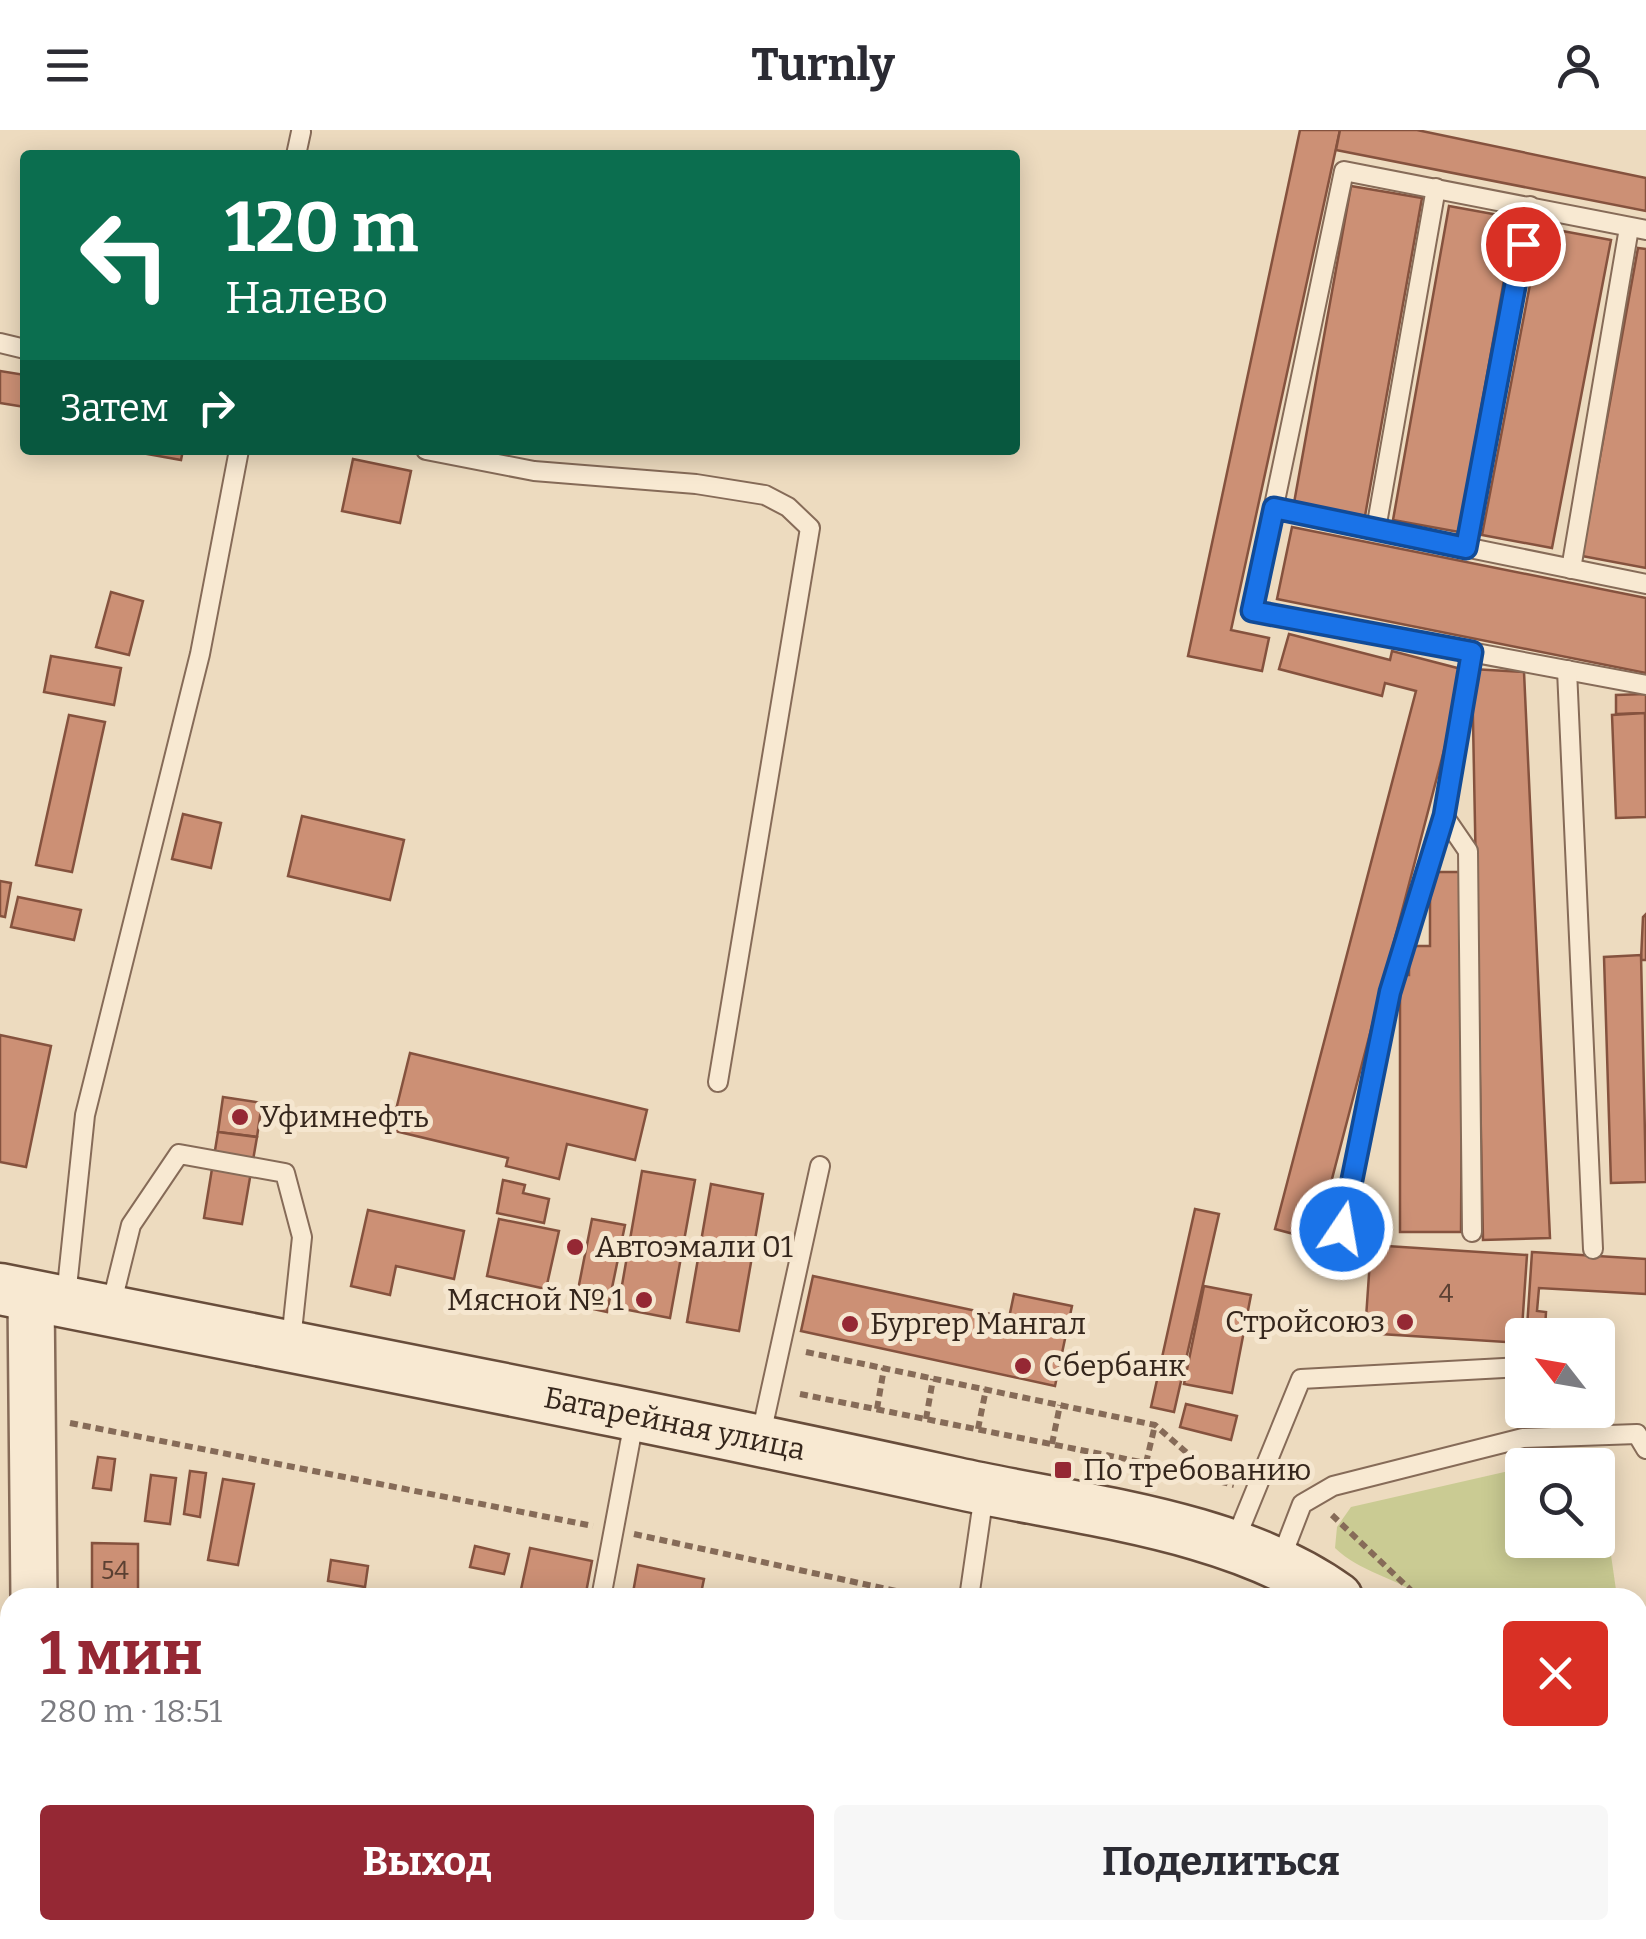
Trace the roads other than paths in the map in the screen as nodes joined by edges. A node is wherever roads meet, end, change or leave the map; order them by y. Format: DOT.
graph roads {
  1 [pos="1436,188"];
  2 [pos="1530,206"];
  3 [pos="1637,229"];
  4 [pos="238,455"];
  5 [pos="453,455"];
  6 [pos="1274,508"];
  7 [pos="1376,529"];
  8 [pos="1466,548"];
  9 [pos="1571,569"];
  10 [pos="1646,584"];
  11 [pos="1472,652"];
  12 [pos="1567,670"];
  13 [pos="1646,685"];
  14 [pos="1444,816"];
  15 [pos="718,1082"];
  16 [pos="820,1166"];
  17 [pos="1342,1229"];
  18 [pos="1472,1232"];
  19 [pos="1594,1249"];
  20 [pos="52,1300"];
  21 [pos="291,1347"];
  22 [pos="1505,1369"];
  23 [pos="636,1414"];
  24 [pos="760,1440"];
  25 [pos="1646,1448"];
  26 [pos="984,1490"];
  27 [pos="1233,1546"];
  28 [pos="1278,1565"];
  29 [pos="34,1588"];
  30 [pos="604,1588"];
  31 [pos="970,1588"];
  32 [pos="1319,1588"];
  1 -- 2 [label="lane"];
  1 -- 6 [label="lane"];
  1 -- 7 [label="lane"];
  2 -- 3 [label="lane"];
  2 -- 8 [label="lane"];
  3 -- 9 [label="lane"];
  4 -- 20 [label="lane"];
  5 -- 15 [label="lane"];
  6 -- 7 [label="lane"];
  6 -- 11 [label="lane"];
  7 -- 8 [label="lane"];
  8 -- 9 [label="lane"];
  9 -- 10 [label="lane"];
  11 -- 12 [label="lane"];
  11 -- 14 [label="lane"];
  12 -- 13 [label="lane"];
  12 -- 19 [label="lane"];
  14 -- 17 [label="lane"];
  14 -- 18 [label="lane"];
  16 -- 24 [label="lane"];
  20 -- 21 [label="main road, Батарейная улица"];
  20 -- 21 [label="lane"];
  20 -- 29 [label="street"];
  21 -- 23 [label="main road, Батарейная улица"];
  22 -- 27 [label="lane"];
  23 -- 24 [label="main road, Батарейная улица"];
  23 -- 30 [label="lane"];
  24 -- 26 [label="main road, Батарейная улица"];
  25 -- 28 [label="lane"];
  26 -- 27 [label="main road, Батарейная улица"];
  26 -- 31 [label="lane"];
  27 -- 28 [label="main road, Батарейная улица"];
  28 -- 32 [label="main road, Батарейная улица"];
}
